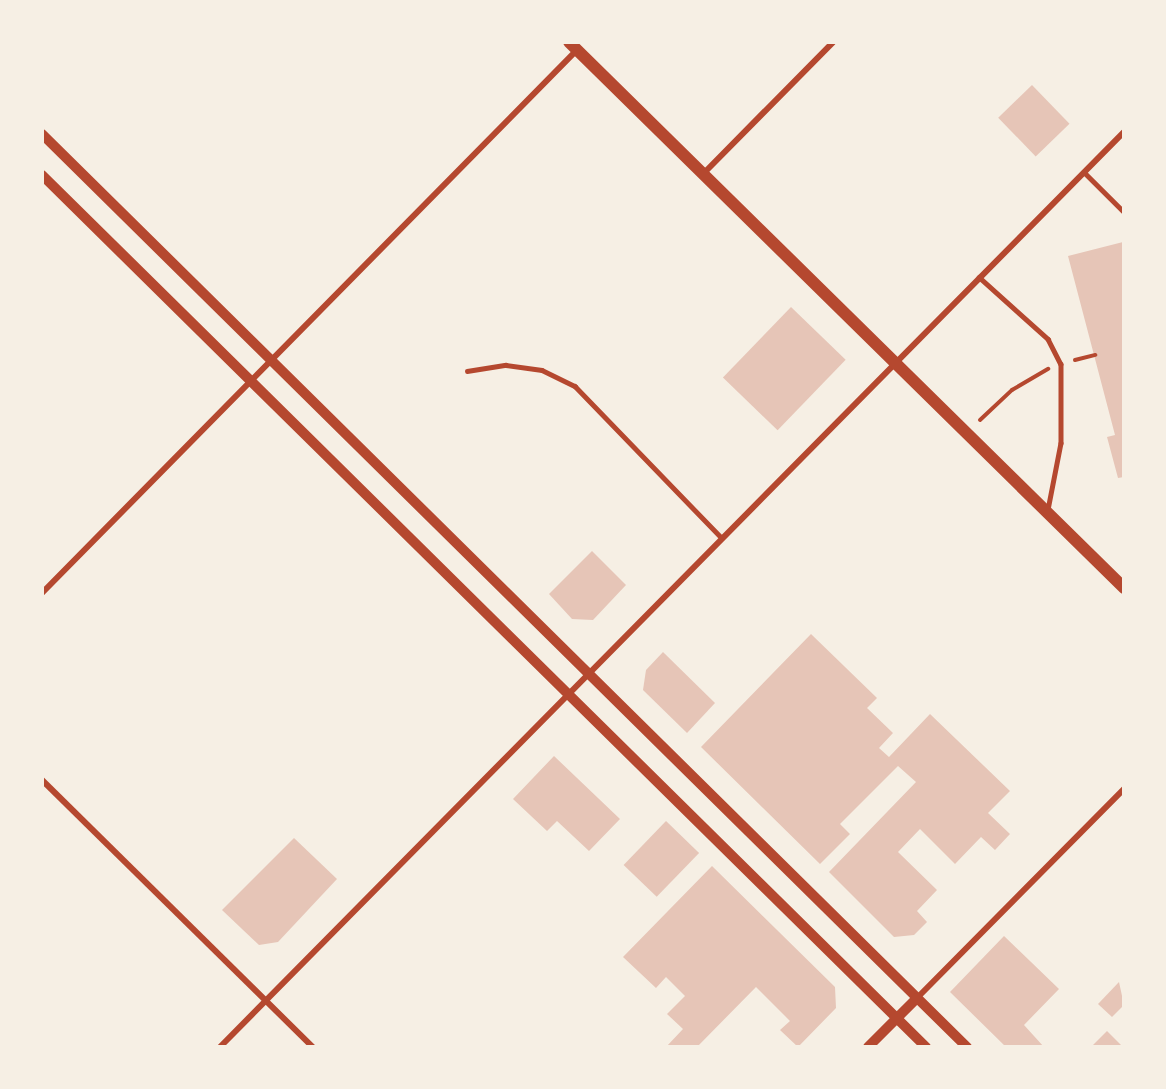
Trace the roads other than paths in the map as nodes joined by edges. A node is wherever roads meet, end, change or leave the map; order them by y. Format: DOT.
graph roads {
  1 [pos="833,42"];
  2 [pos="573,46"];
  3 [pos="1124,132"];
  4 [pos="42,134"];
  5 [pos="1084,172"];
  6 [pos="703,174"];
  7 [pos="42,175"];
  8 [pos="1124,212"];
  9 [pos="979,277"];
  10 [pos="271,360"];
  11 [pos="894,361"];
  12 [pos="467,371"];
  13 [pos="251,381"];
  14 [pos="1047,513"];
  15 [pos="721,537"];
  16 [pos="1124,588"];
  17 [pos="42,593"];
  18 [pos="588,673"];
  19 [pos="567,693"];
  20 [pos="42,780"];
  21 [pos="1124,789"];
  22 [pos="917,998"];
  23 [pos="266,1000"];
  24 [pos="897,1018"];
  25 [pos="220,1047"];
  26 [pos="313,1047"];
  27 [pos="868,1047"];
  28 [pos="926,1047"];
  29 [pos="967,1047"];
  1 -- 6 [label="street"];
  2 -- 6 [label="main road"];
  2 -- 10 [label="street"];
  3 -- 5 [label="street"];
  4 -- 10 [label="street"];
  5 -- 8 [label="lane"];
  5 -- 9 [label="street"];
  6 -- 11 [label="main road"];
  7 -- 13 [label="street"];
  9 -- 11 [label="street"];
  9 -- 14 [label="lane"];
  10 -- 13 [label="street"];
  10 -- 18 [label="street"];
  11 -- 14 [label="main road"];
  11 -- 15 [label="street"];
  12 -- 15 [label="lane"];
  13 -- 17 [label="street"];
  13 -- 19 [label="street"];
  14 -- 16 [label="main road"];
  15 -- 18 [label="street"];
  18 -- 19 [label="street"];
  18 -- 22 [label="street"];
  19 -- 23 [label="street"];
  19 -- 24 [label="street"];
  20 -- 23 [label="street"];
  21 -- 22 [label="street"];
  22 -- 24 [label="street"];
  22 -- 29 [label="street"];
  23 -- 25 [label="street"];
  23 -- 26 [label="street"];
  24 -- 27 [label="street"];
  24 -- 28 [label="street"];
}
